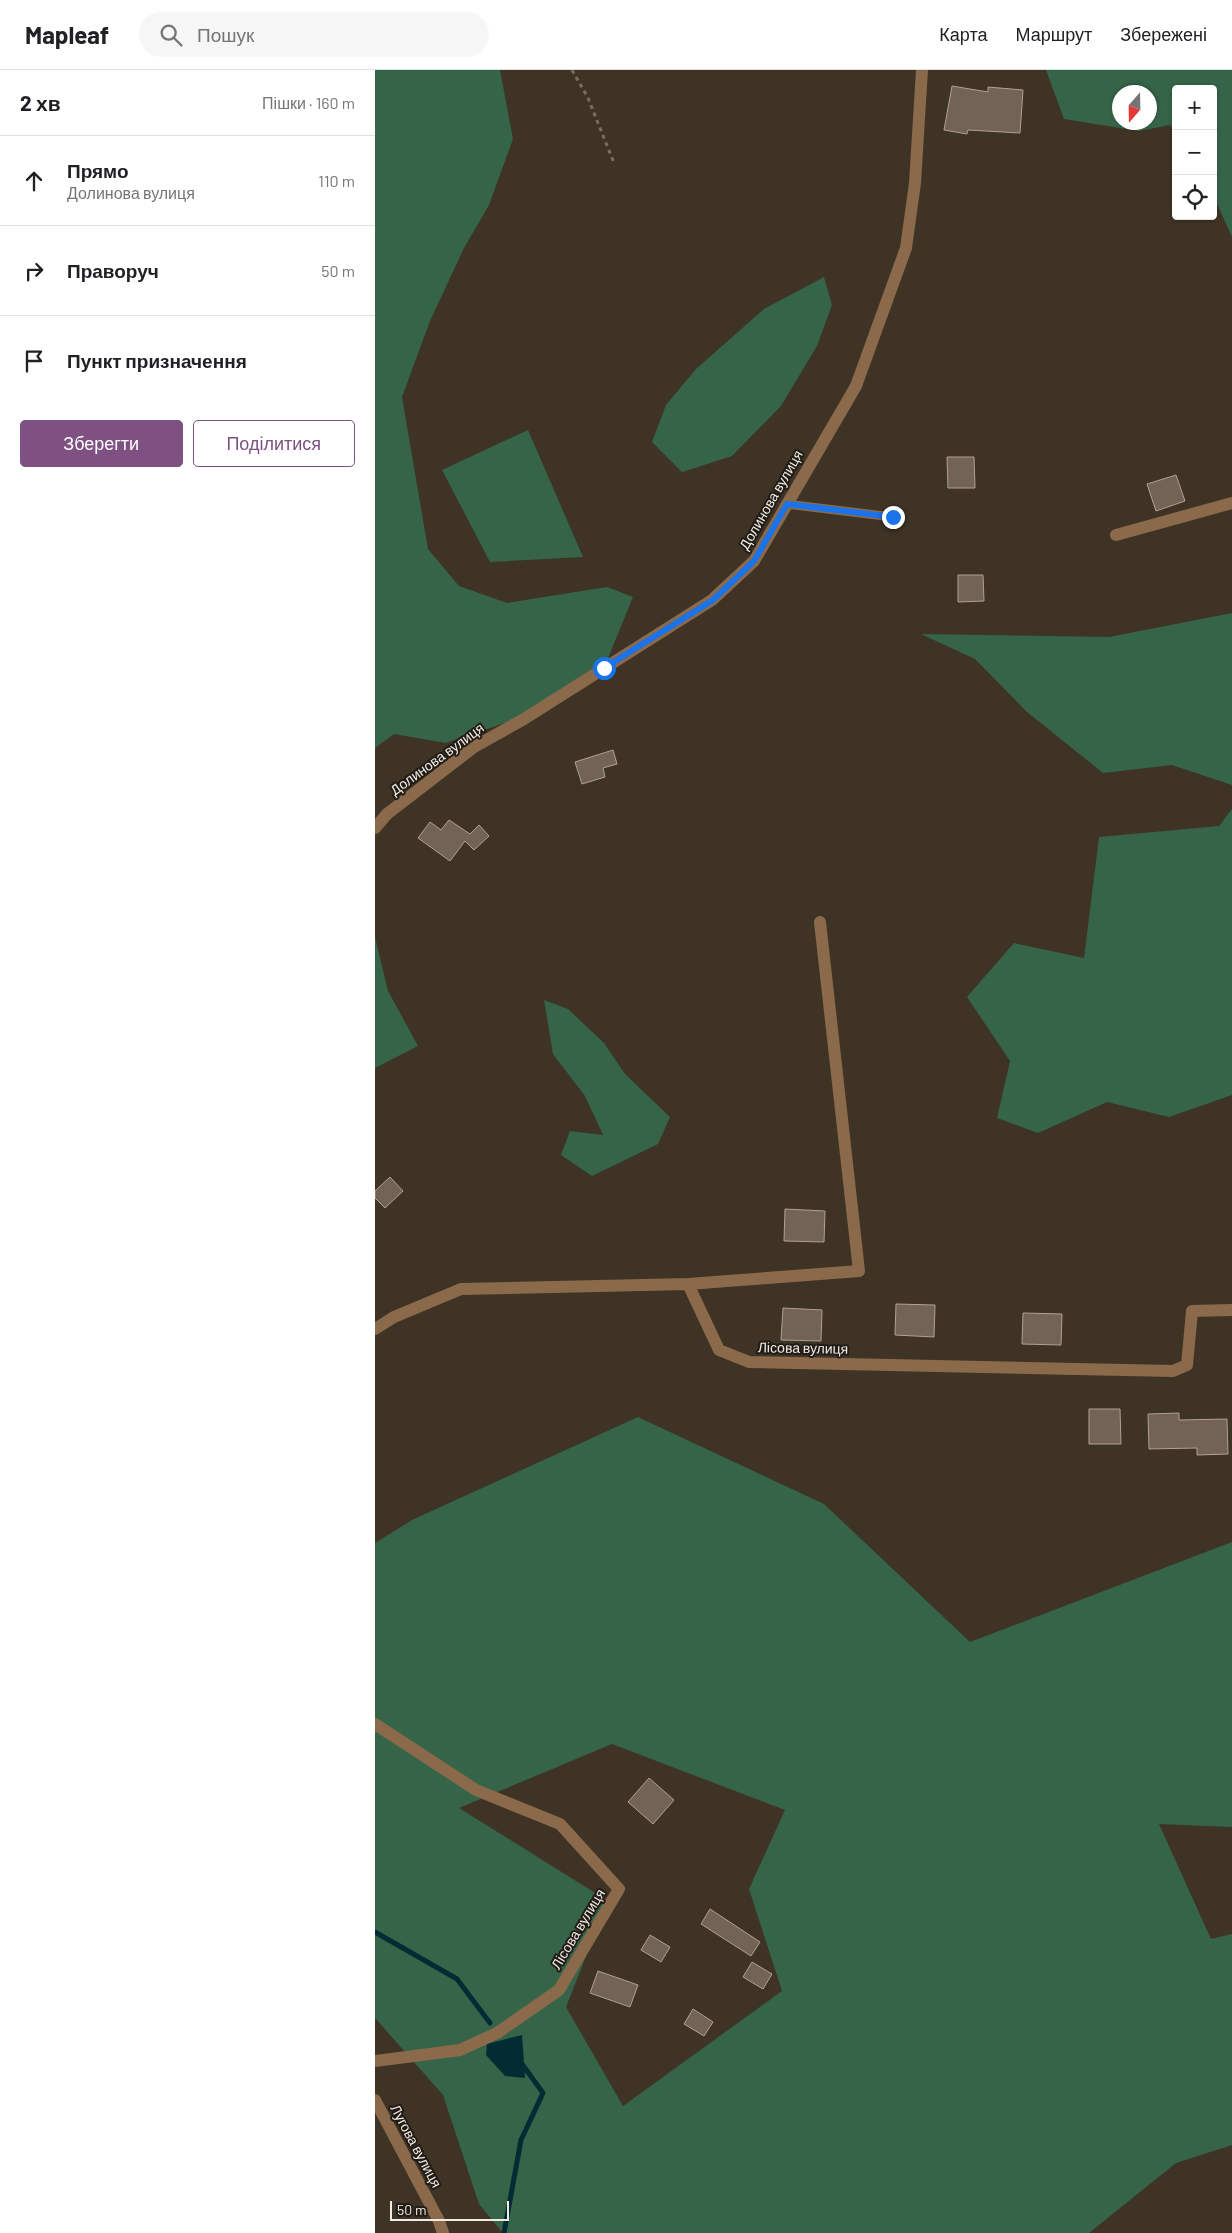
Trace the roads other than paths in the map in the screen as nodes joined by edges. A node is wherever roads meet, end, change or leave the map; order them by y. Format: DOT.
graph roads {
  1 [pos="922,70"];
  2 [pos="1232,503"];
  3 [pos="787,504"];
  4 [pos="893,517"];
  5 [pos="1115,535"];
  6 [pos="375,828"];
  7 [pos="820,922"];
  8 [pos="688,1284"];
  9 [pos="1232,1310"];
  10 [pos="375,1329"];
  11 [pos="375,1724"];
  12 [pos="375,2061"];
  13 [pos="375,2100"];
  14 [pos="443,2233"];
  1 -- 3 [label="street, Долинова вулиця"];
  2 -- 5 [label="street"];
  3 -- 4 [label="lane"];
  3 -- 6 [label="street, Долинова вулиця"];
  7 -- 8 [label="street"];
  8 -- 9 [label="street, Лісова вулиця"];
  8 -- 10 [label="street"];
  11 -- 12 [label="street, Лісова вулиця"];
  13 -- 14 [label="street, Лугова вулиця"];
}
